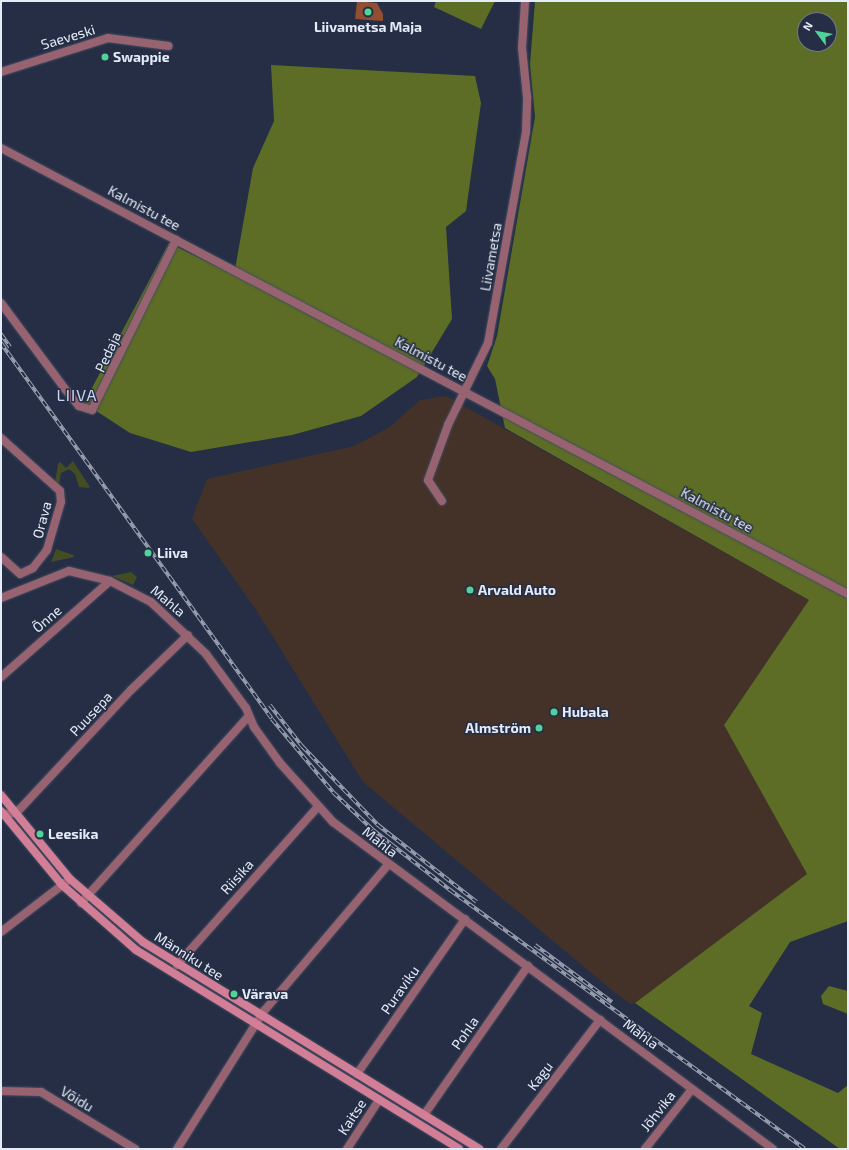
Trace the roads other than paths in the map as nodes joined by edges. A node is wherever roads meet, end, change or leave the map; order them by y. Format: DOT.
graph roads {
  1 [pos="525,1"];
  2 [pos="168,46"];
  3 [pos="1,72"];
  4 [pos="1,148"];
  5 [pos="176,240"];
  6 [pos="1,303"];
  7 [pos="466,393"];
  8 [pos="1,438"];
  9 [pos="442,501"];
  10 [pos="1,557"];
  11 [pos="110,581"];
  12 [pos="848,594"];
  13 [pos="1,598"];
  14 [pos="188,635"];
  15 [pos="1,677"];
  16 [pos="249,716"];
  17 [pos="1,795"];
  18 [pos="318,807"];
  19 [pos="2,812"];
  20 [pos="16,813"];
  21 [pos="388,865"];
  22 [pos="70,879"];
  23 [pos="62,885"];
  24 [pos="88,896"];
  25 [pos="81,904"];
  26 [pos="465,919"];
  27 [pos="1,932"];
  28 [pos="177,965"];
  29 [pos="528,966"];
  30 [pos="261,1016"];
  31 [pos="600,1020"];
  32 [pos="255,1024"];
  33 [pos="357,1074"];
  34 [pos="692,1089"];
  35 [pos="1,1091"];
  36 [pos="379,1100"];
  37 [pos="424,1115"];
  38 [pos="135,1149"];
  39 [pos="177,1149"];
  40 [pos="347,1149"];
  41 [pos="459,1149"];
  42 [pos="479,1149"];
  43 [pos="502,1149"];
  44 [pos="645,1149"];
  45 [pos="773,1149"];
  1 -- 7 [label="street, Liivametsa"];
  2 -- 3 [label="street, Saeveski"];
  4 -- 5 [label="street, Kalmistu tee"];
  5 -- 6 [label="street, Pedaja"];
  5 -- 7 [label="street, Kalmistu tee"];
  7 -- 9 [label="street, Liivametsa"];
  7 -- 12 [label="street, Kalmistu tee"];
  8 -- 10 [label="street, Orava"];
  11 -- 13 [label="street, Mahla"];
  11 -- 14 [label="street, Mahla"];
  11 -- 15 [label="street, Õnne"];
  14 -- 16 [label="street, Mahla"];
  14 -- 20 [label="street, Puusepa"];
  16 -- 18 [label="street, Mahla"];
  16 -- 24 [label="street"];
  17 -- 20 [label="street, Männiku tee"];
  18 -- 21 [label="street, Mahla"];
  18 -- 28 [label="street, Riisika"];
  19 -- 20 [label="street"];
  19 -- 23 [label="street, Männiku tee"];
  20 -- 22 [label="street, Männiku tee"];
  21 -- 26 [label="street, Mahla"];
  21 -- 30 [label="street"];
  22 -- 23 [label="street"];
  22 -- 24 [label="street, Männiku tee"];
  23 -- 25 [label="street, Männiku tee"];
  23 -- 27 [label="street"];
  24 -- 25 [label="street"];
  24 -- 28 [label="street, Männiku tee"];
  25 -- 32 [label="street, Männiku tee"];
  26 -- 29 [label="street, Mahla"];
  26 -- 33 [label="street, Puraviku"];
  28 -- 30 [label="street, Männiku tee"];
  29 -- 31 [label="street, Mahla"];
  29 -- 37 [label="street, Pohla"];
  30 -- 32 [label="street"];
  30 -- 33 [label="street, Männiku tee"];
  31 -- 34 [label="street, Mahla"];
  31 -- 43 [label="street, Kagu"];
  32 -- 36 [label="street, Männiku tee"];
  32 -- 39 [label="street"];
  33 -- 37 [label="street, Männiku tee"];
  34 -- 44 [label="street, Jõhvika"];
  34 -- 45 [label="street, Mahla"];
  35 -- 38 [label="street, Võidu"];
  36 -- 40 [label="street, Kaitse"];
  36 -- 41 [label="street, Männiku tee"];
  37 -- 42 [label="street, Männiku tee"];
}
